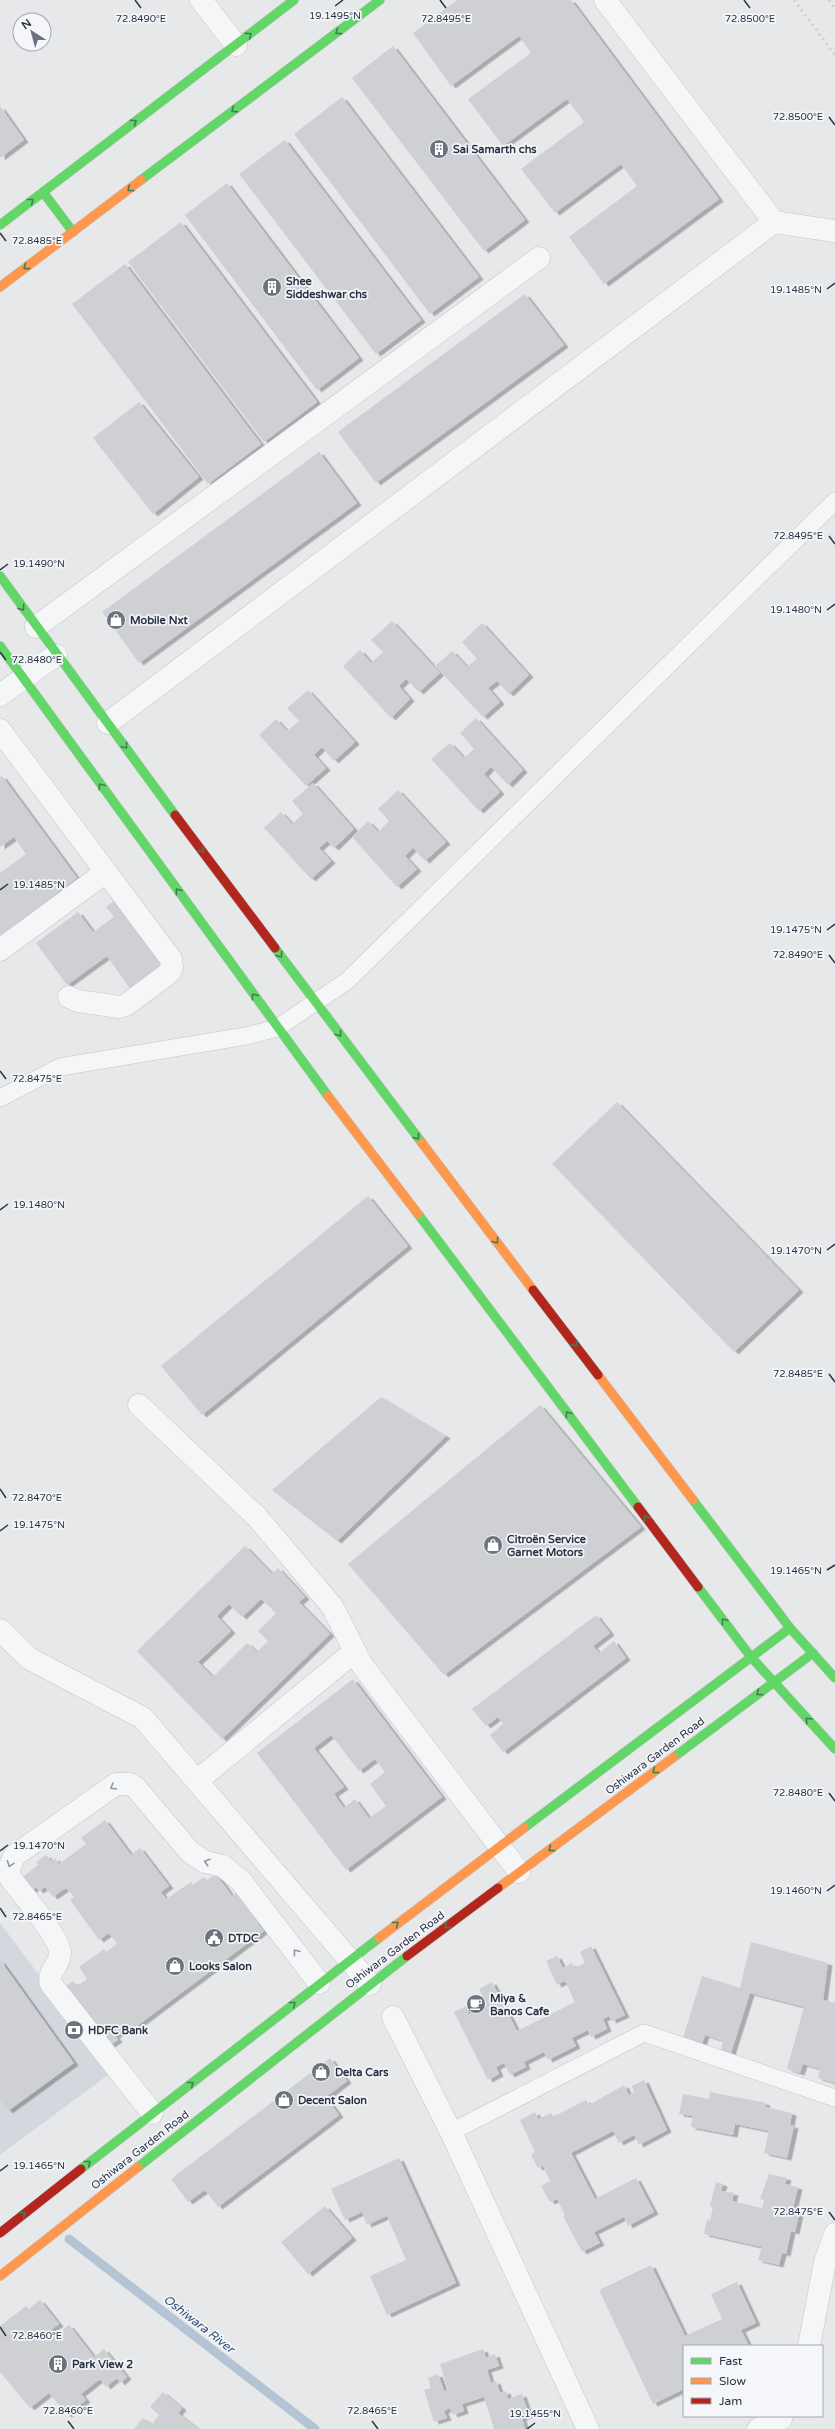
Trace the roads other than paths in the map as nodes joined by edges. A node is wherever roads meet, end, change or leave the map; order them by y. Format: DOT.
graph roads {
  1 [pos="201,0"];
  2 [pos="294,0"];
  3 [pos="380,0"];
  4 [pos="605,0"];
  5 [pos="236,45"];
  6 [pos="43,192"];
  7 [pos="774,222"];
  8 [pos="0,225"];
  9 [pos="835,231"];
  10 [pos="73,232"];
  11 [pos="539,258"];
  12 [pos="0,287"];
  13 [pos="835,501"];
  14 [pos="0,576"];
  15 [pos="36,627"];
  16 [pos="0,646"];
  17 [pos="56,655"];
  18 [pos="23,678"];
  19 [pos="0,695"];
  20 [pos="108,723"];
  21 [pos="0,730"];
  22 [pos="106,872"];
  23 [pos="0,950"];
  24 [pos="68,997"];
  25 [pos="315,1002"];
  26 [pos="277,1028"];
  27 [pos="0,1098"];
  28 [pos="139,1405"];
  29 [pos="790,1628"];
  30 [pos="0,1630"];
  31 [pos="354,1652"];
  32 [pos="813,1654"];
  33 [pos="751,1657"];
  34 [pos="835,1678"];
  35 [pos="773,1682"];
  36 [pos="835,1749"];
  37 [pos="198,1780"];
  38 [pos="500,1846"];
  39 [pos="519,1872"];
  40 [pos="349,1960"];
  41 [pos="319,1984"];
  42 [pos="370,1984"];
  43 [pos="393,2017"];
  44 [pos="835,2098"];
  45 [pos="152,2113"];
  46 [pos="451,2132"];
  47 [pos="0,2233"];
  48 [pos="835,2234"];
  49 [pos="830,2264"];
  50 [pos="0,2276"];
  51 [pos="809,2345"];
  52 [pos="784,2421"];
  53 [pos="588,2429"];
  54 [pos="758,2429"];
  1 -- 5 [label="street"];
  5 -- 2 [label="street, one-way"];
  3 -- 10 [label="street, one-way"];
  4 -- 7 [label="street"];
  6 -- 5 [label="street, one-way"];
  8 -- 6 [label="street, one-way"];
  6 -- 10 [label="street"];
  7 -- 9 [label="street"];
  7 -- 20 [label="street"];
  10 -- 12 [label="street, one-way"];
  11 -- 15 [label="street"];
  13 -- 25 [label="lane"];
  14 -- 15 [label="street, one-way"];
  15 -- 17 [label="street"];
  16 -- 18 [label="street"];
  17 -- 18 [label="street"];
  17 -- 20 [label="street"];
  18 -- 19 [label="street"];
  26 -- 18 [label="street, one-way"];
  20 -- 25 [label="street, one-way"];
  21 -- 22 [label="street"];
  22 -- 23 [label="street"];
  22 -- 24 [label="street"];
  25 -- 26 [label="lane"];
  25 -- 29 [label="street, one-way"];
  26 -- 27 [label="lane"];
  33 -- 26 [label="street, one-way"];
  28 -- 31 [label="street"];
  29 -- 32 [label="street"];
  29 -- 33 [label="street, Oshiwara Garden Road"];
  30 -- 37 [label="street"];
  31 -- 37 [label="street"];
  31 -- 38 [label="street"];
  32 -- 34 [label="street"];
  32 -- 35 [label="street, Oshiwara Garden Road"];
  33 -- 35 [label="street"];
  33 -- 38 [label="street, Oshiwara Garden Road"];
  36 -- 35 [label="street, one-way"];
  35 -- 39 [label="street, Oshiwara Garden Road, one-way"];
  37 -- 40 [label="street"];
  38 -- 39 [label="street"];
  40 -- 38 [label="street, Oshiwara Garden Road, one-way"];
  39 -- 42 [label="street, Oshiwara Garden Road, one-way"];
  40 -- 41 [label="street, Oshiwara Garden Road"];
  40 -- 42 [label="street"];
  45 -- 41 [label="street, Oshiwara Garden Road, one-way"];
  41 -- 45 [label="street, one-way"];
  42 -- 50 [label="street, Oshiwara Garden Road"];
  43 -- 46 [label="street"];
  44 -- 46 [label="lane"];
  47 -- 45 [label="street, Oshiwara Garden Road, one-way"];
  46 -- 53 [label="street"];
  48 -- 49 [label="street"];
  49 -- 51 [label="street"];
  52 -- 54 [label="street"];
}
